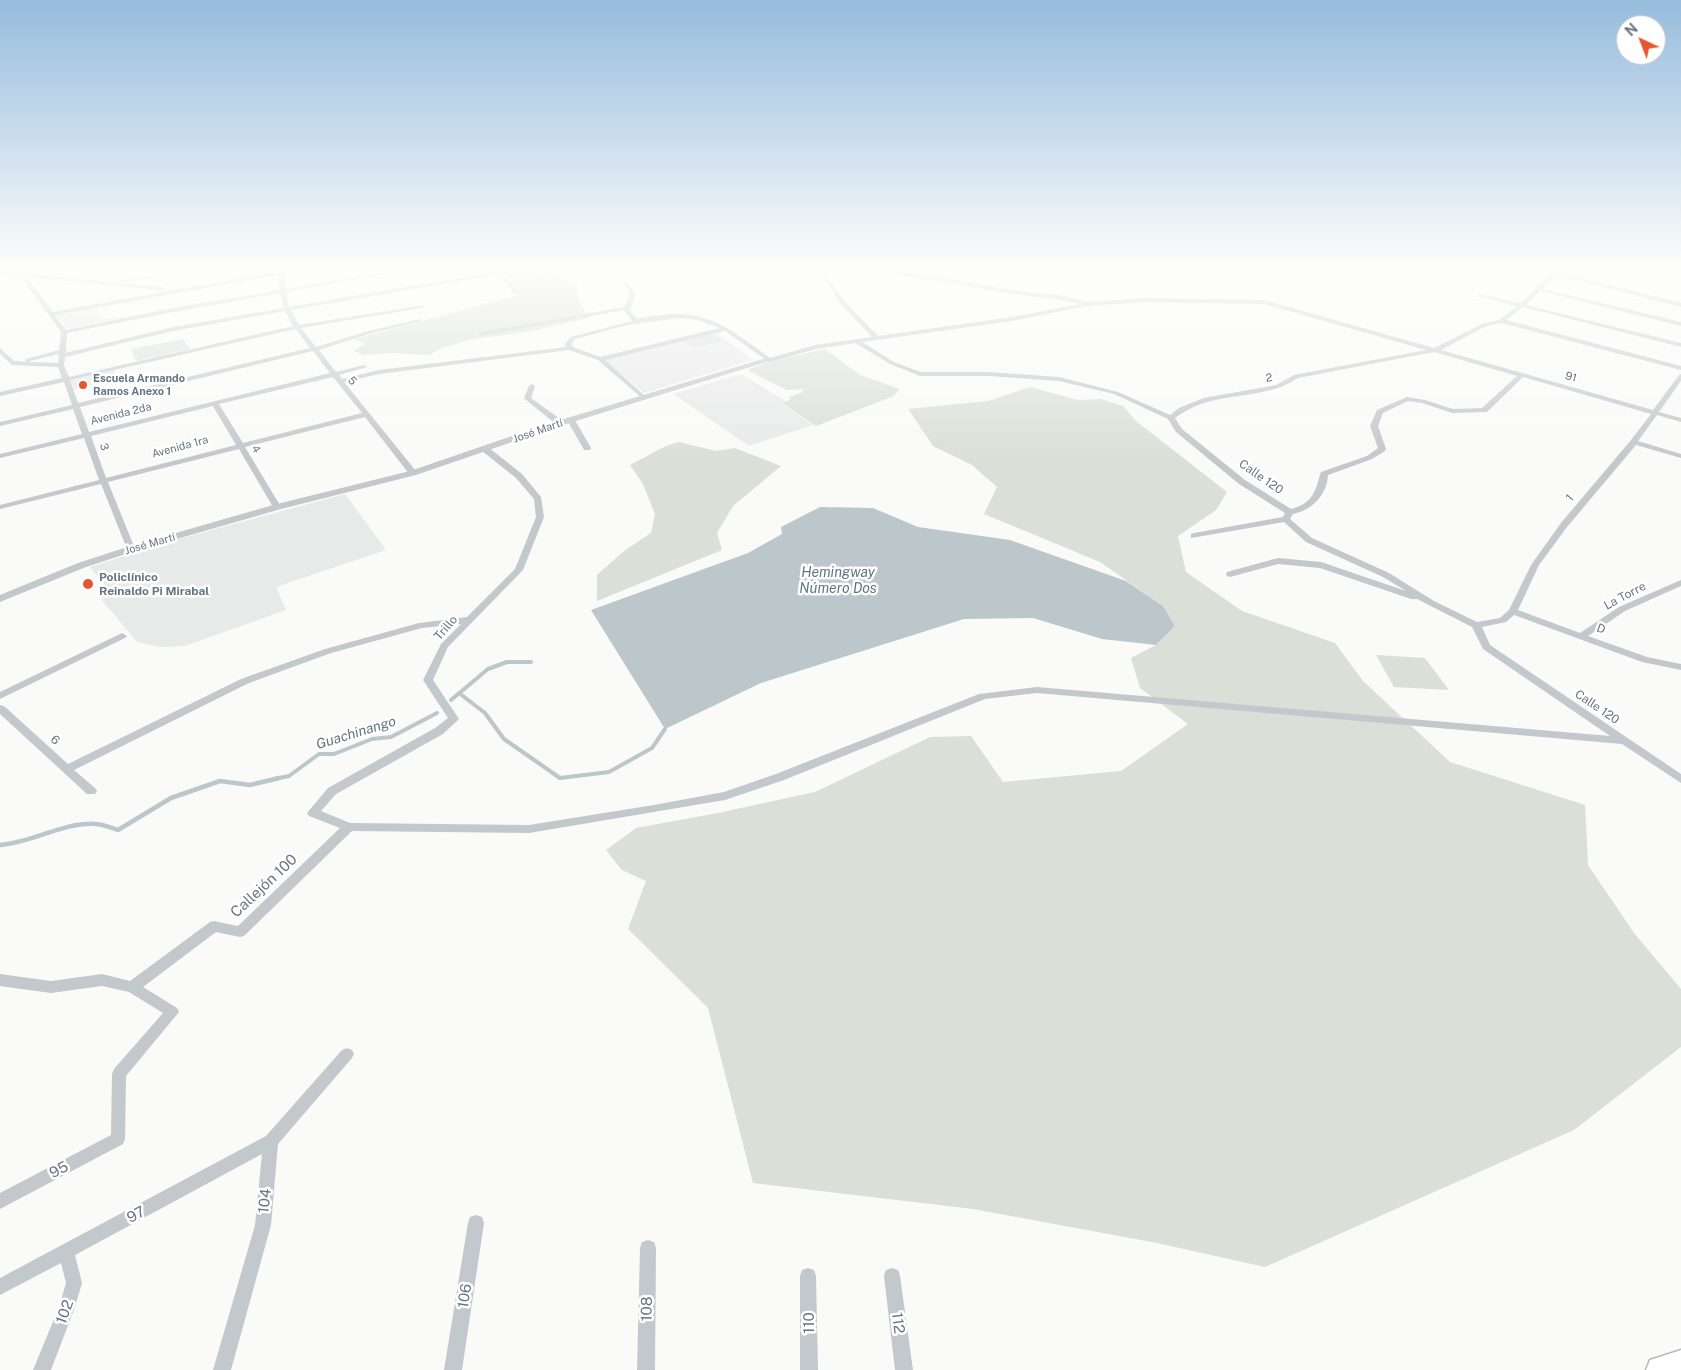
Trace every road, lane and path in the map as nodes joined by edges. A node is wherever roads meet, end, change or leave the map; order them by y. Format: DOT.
graph roads {
  1 [pos="64,332"];
  2 [pos="155,333"];
  3 [pos="270,333"];
  4 [pos="301,333"];
  5 [pos="367,333"];
  6 [pos="487,333"];
  7 [pos="594,333"];
  8 [pos="708,333"];
  9 [pos="730,333"];
  10 [pos="871,333"];
  11 [pos="907,333"];
  12 [pos="1375,333"];
  13 [pos="1468,333"];
  14 [pos="1547,333"];
  15 [pos="1633,333"];
  16 [pos="481,334"];
  17 [pos="875,337"];
  18 [pos="856,341"];
  19 [pos="1681,345"];
  20 [pos="570,348"];
  21 [pos="315,349"];
  22 [pos="0,350"];
  23 [pos="1436,350"];
  24 [pos="63,353"];
  25 [pos="600,359"];
  26 [pos="769,360"];
  27 [pos="16,364"];
  28 [pos="61,365"];
  29 [pos="364,367"];
  30 [pos="1681,368"];
  31 [pos="334,374"];
  32 [pos="1522,375"];
  33 [pos="1681,376"];
  34 [pos="66,379"];
  35 [pos="340,381"];
  36 [pos="532,386"];
  37 [pos="1671,388"];
  38 [pos="1681,391"];
  39 [pos="0,394"];
  40 [pos="644,398"];
  41 [pos="215,403"];
  42 [pos="75,406"];
  43 [pos="1654,412"];
  44 [pos="368,414"];
  45 [pos="1171,418"];
  46 [pos="571,420"];
  47 [pos="1681,420"];
  48 [pos="560,423"];
  49 [pos="0,424"];
  50 [pos="87,434"];
  51 [pos="1634,442"];
  52 [pos="240,444"];
  53 [pos="587,448"];
  54 [pos="485,449"];
  55 [pos="0,456"];
  56 [pos="1681,456"];
  57 [pos="413,472"];
  58 [pos="103,480"];
  59 [pos="0,507"];
  60 [pos="277,507"];
  61 [pos="1288,516"];
  62 [pos="1194,536"];
  63 [pos="131,549"];
  64 [pos="1230,574"];
  65 [pos="1681,583"];
  66 [pos="33,585"];
  67 [pos="0,590"];
  68 [pos="0,600"];
  69 [pos="1431,603"];
  70 [pos="1513,611"];
  71 [pos="469,620"];
  72 [pos="1476,625"];
  73 [pos="1583,635"];
  74 [pos="122,636"];
  75 [pos="1681,667"];
  76 [pos="0,696"];
  77 [pos="0,708"];
  78 [pos="1625,742"];
  79 [pos="66,769"];
  80 [pos="1681,779"];
  81 [pos="91,791"];
  82 [pos="349,828"];
  83 [pos="0,980"];
  84 [pos="132,987"];
  85 [pos="347,1054"];
  86 [pos="271,1141"];
  87 [pos="0,1201"];
  88 [pos="476,1223"];
  89 [pos="648,1248"];
  90 [pos="66,1252"];
  91 [pos="808,1276"];
  92 [pos="892,1276"];
  93 [pos="0,1287"];
  94 [pos="1681,1364"];
  95 [pos="42,1370"];
  96 [pos="222,1370"];
  97 [pos="453,1370"];
  98 [pos="646,1370"];
  99 [pos="809,1370"];
  100 [pos="904,1370"];
  101 [pos="1660,1370"];
  1 -- 24 [label="street"];
  2 -- 24 [label="street"];
  3 -- 34 [label="street"];
  4 -- 21 [label="street, 5"];
  5 -- 21 [label="street"];
  6 -- 16 [label="street"];
  7 -- 20 [label="street"];
  8 -- 25 [label="street"];
  9 -- 26 [label="street"];
  10 -- 17 [label="street"];
  11 -- 17 [label="street, José Martí"];
  12 -- 23 [label="street, 91"];
  13 -- 23 [label="street, 2"];
  14 -- 30 [label="street"];
  15 -- 19 [label="street"];
  17 -- 18 [label="street, José Martí"];
  18 -- 26 [label="street, José Martí"];
  18 -- 45 [label="street, Calle 120"];
  20 -- 25 [label="street"];
  20 -- 35 [label="street"];
  21 -- 31 [label="street, 5"];
  21 -- 42 [label="street"];
  22 -- 27 [label="street"];
  23 -- 32 [label="street, 91"];
  23 -- 45 [label="street, 2"];
  24 -- 27 [label="street"];
  24 -- 28 [label="street"];
  25 -- 40 [label="street"];
  26 -- 40 [label="street, José Martí"];
  27 -- 28 [label="street"];
  28 -- 34 [label="street, 3"];
  29 -- 31 [label="street, Avenida 2da"];
  31 -- 35 [label="street, 5"];
  31 -- 41 [label="street, Avenida 2da"];
  32 -- 43 [label="street, 91"];
  32 -- 61 [label="street"];
  33 -- 37 [label="street, 1"];
  34 -- 39 [label="street"];
  34 -- 42 [label="street, 3"];
  35 -- 44 [label="street, 5"];
  36 -- 48 [label="street"];
  37 -- 38 [label="street"];
  37 -- 43 [label="street, 1"];
  40 -- 46 [label="street, José Martí"];
  41 -- 50 [label="street, Avenida 2da"];
  41 -- 52 [label="street, 4"];
  42 -- 49 [label="street"];
  42 -- 50 [label="street, 3"];
  43 -- 47 [label="street, 91"];
  43 -- 51 [label="street, 1"];
  44 -- 52 [label="street, Avenida 1ra"];
  44 -- 57 [label="street, 5"];
  45 -- 61 [label="street, Calle 120"];
  46 -- 48 [label="street, José Martí"];
  46 -- 53 [label="street"];
  48 -- 54 [label="street, José Martí"];
  50 -- 55 [label="street, Avenida 2da"];
  50 -- 58 [label="street, 3"];
  51 -- 56 [label="street"];
  51 -- 70 [label="street, 1"];
  52 -- 58 [label="street, Avenida 1ra"];
  52 -- 60 [label="street, 4"];
  54 -- 57 [label="street, José Martí"];
  54 -- 71 [label="street, Trillo"];
  57 -- 60 [label="street, José Martí"];
  58 -- 59 [label="street, Avenida 1ra"];
  58 -- 63 [label="street, 3"];
  60 -- 63 [label="street, José Martí"];
  61 -- 62 [label="street"];
  61 -- 69 [label="street, Calle 120"];
  63 -- 66 [label="street, José Martí"];
  64 -- 69 [label="street"];
  65 -- 73 [label="street, La Torre"];
  66 -- 67 [label="street"];
  66 -- 68 [label="street, José Martí"];
  69 -- 72 [label="street, Calle 120"];
  70 -- 72 [label="street"];
  70 -- 73 [label="street, D"];
  71 -- 79 [label="street"];
  71 -- 82 [label="street, Trillo"];
  72 -- 78 [label="street, Calle 120"];
  73 -- 75 [label="street, D"];
  74 -- 76 [label="street"];
  77 -- 79 [label="street, 6"];
  78 -- 80 [label="street, Calle 120"];
  78 -- 82 [label="street"];
  79 -- 81 [label="street, 6"];
  82 -- 84 [label="street, Callejón 100"];
  83 -- 84 [label="street"];
  84 -- 87 [label="street, 95"];
  85 -- 86 [label="street"];
  86 -- 90 [label="street, 97"];
  86 -- 96 [label="street, 104"];
  88 -- 97 [label="street, 106"];
  89 -- 98 [label="street, 108"];
  90 -- 93 [label="street, 97"];
  90 -- 95 [label="street, 102"];
  91 -- 99 [label="street, 110"];
  92 -- 100 [label="street, 112"];
  94 -- 101 [label="main road"];
}
